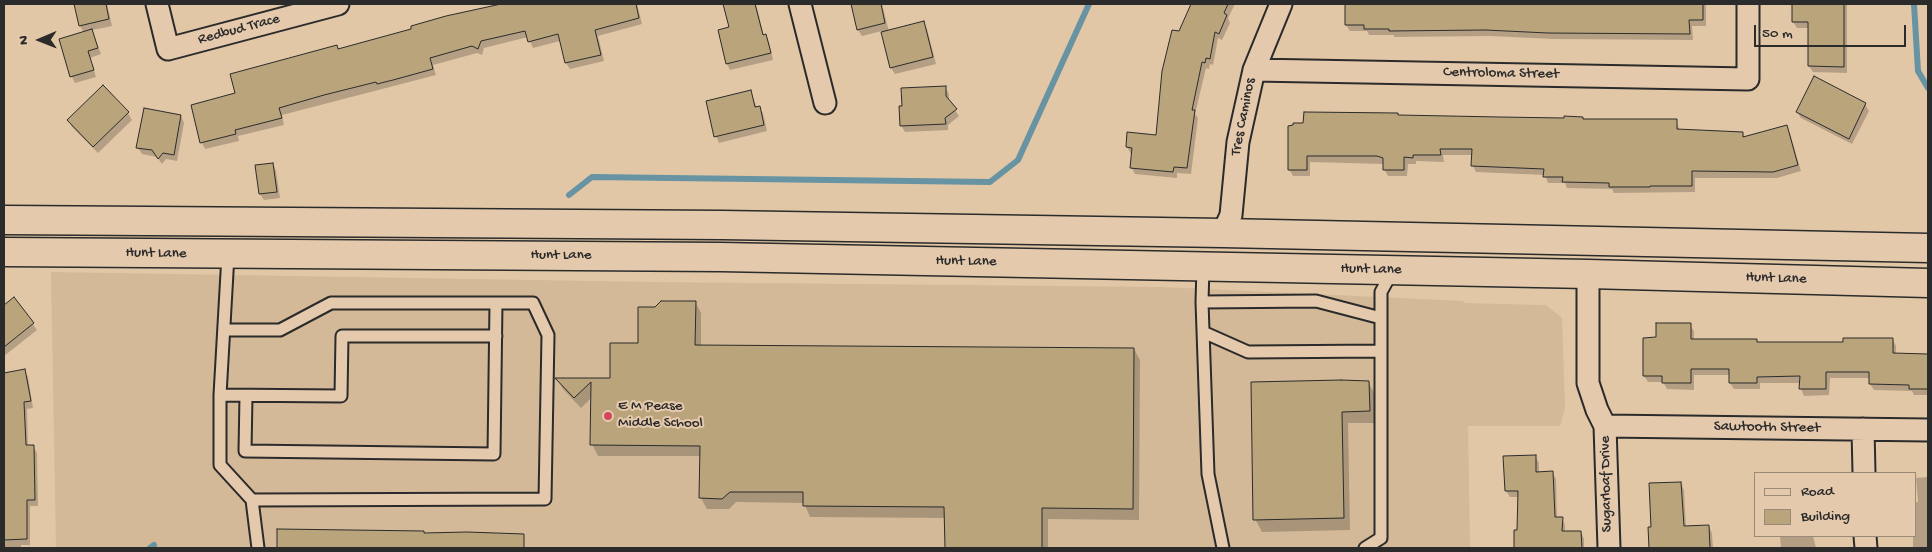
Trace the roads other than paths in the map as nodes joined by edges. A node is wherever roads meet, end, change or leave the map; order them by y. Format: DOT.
graph roads {
  1 [pos="157,4"];
  2 [pos="338,4"];
  3 [pos="800,4"];
  4 [pos="1281,4"];
  5 [pos="1748,4"];
  6 [pos="1254,70"];
  7 [pos="825,103"];
  8 [pos="4,220"];
  9 [pos="229,223"];
  10 [pos="722,225"];
  11 [pos="1223,233"];
  12 [pos="1448,238"];
  13 [pos="1928,248"];
  14 [pos="4,252"];
  15 [pos="228,255"];
  16 [pos="721,257"];
  17 [pos="1203,267"];
  18 [pos="1393,270"];
  19 [pos="1588,274"];
  20 [pos="1928,284"];
  21 [pos="1202,302"];
  22 [pos="496,303"];
  23 [pos="1381,318"];
  24 [pos="224,330"];
  25 [pos="1203,332"];
  26 [pos="496,336"];
  27 [pos="1381,351"];
  28 [pos="220,395"];
  29 [pos="246,396"];
  30 [pos="1606,426"];
  31 [pos="1863,429"];
  32 [pos="1928,430"];
  33 [pos="1864,472"];
  34 [pos="252,500"];
  35 [pos="1385,543"];
  36 [pos="258,548"];
  37 [pos="1223,548"];
  38 [pos="1365,548"];
  39 [pos="1609,548"];
  1 -- 2 [label="street, Redbud Trace"];
  3 -- 7 [label="street"];
  4 -- 6 [label="street, Tres Caminos"];
  5 -- 6 [label="street, Centroloma Street"];
  6 -- 11 [label="street, Tres Caminos"];
  8 -- 9 [label="main road"];
  9 -- 10 [label="main road"];
  9 -- 15 [label="main road"];
  10 -- 11 [label="main road"];
  10 -- 16 [label="main road"];
  11 -- 12 [label="main road"];
  11 -- 17 [label="main road"];
  12 -- 13 [label="main road"];
  12 -- 18 [label="main road"];
  14 -- 15 [label="main road, Hunt Lane"];
  15 -- 16 [label="main road, Hunt Lane"];
  15 -- 24 [label="lane"];
  16 -- 17 [label="main road, Hunt Lane"];
  17 -- 18 [label="main road, Hunt Lane"];
  17 -- 21 [label="lane"];
  18 -- 19 [label="main road, Hunt Lane"];
  18 -- 23 [label="lane"];
  19 -- 20 [label="main road, Hunt Lane"];
  19 -- 30 [label="street, Sugarloaf Drive"];
  21 -- 23 [label="lane"];
  21 -- 25 [label="lane"];
  22 -- 24 [label="lane"];
  22 -- 26 [label="lane"];
  22 -- 34 [label="lane"];
  23 -- 27 [label="lane"];
  24 -- 28 [label="lane"];
  25 -- 27 [label="lane"];
  25 -- 37 [label="lane"];
  26 -- 29 [label="lane"];
  26 -- 29 [label="lane"];
  27 -- 35 [label="lane"];
  28 -- 29 [label="lane"];
  28 -- 34 [label="lane"];
  30 -- 31 [label="street, Sawtooth Street"];
  30 -- 39 [label="street, Sugarloaf Drive"];
  31 -- 32 [label="street, Sawtooth Street"];
  31 -- 33 [label="street"];
  34 -- 36 [label="lane"];
  35 -- 38 [label="lane"];
}
